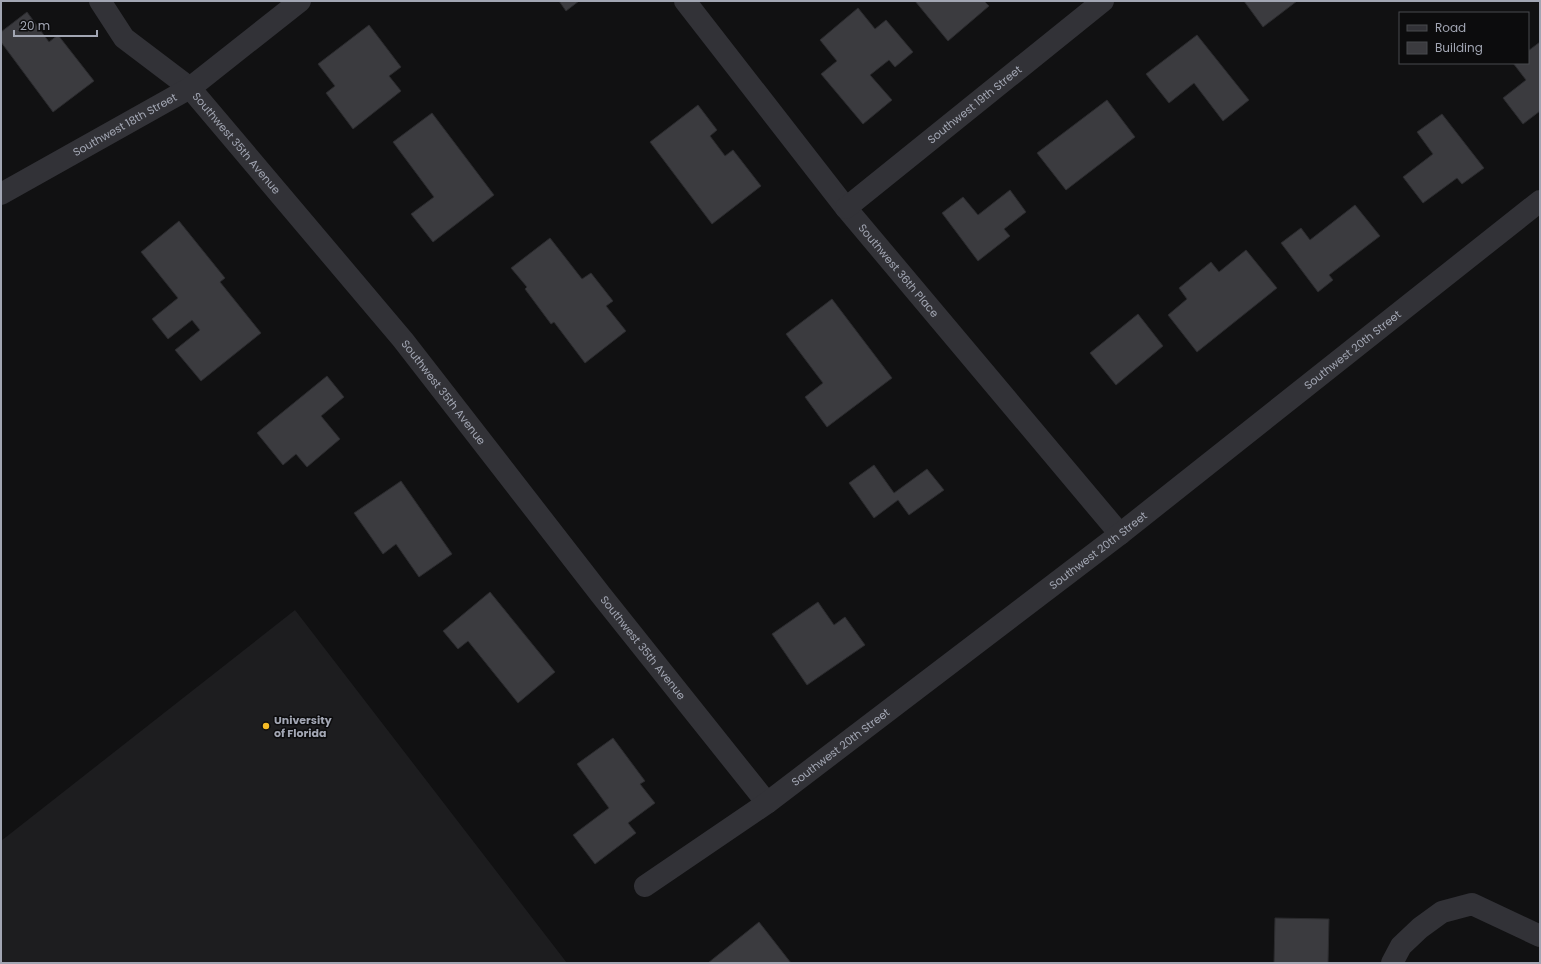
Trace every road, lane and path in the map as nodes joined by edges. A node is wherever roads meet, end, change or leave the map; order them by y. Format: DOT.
graph roads {
  1 [pos="100,1"];
  2 [pos="300,1"];
  3 [pos="684,1"];
  4 [pos="1103,1"];
  5 [pos="190,88"];
  6 [pos="1,194"];
  7 [pos="1540,201"];
  8 [pos="846,208"];
  9 [pos="1120,534"];
  10 [pos="767,803"];
  11 [pos="645,886"];
  12 [pos="1540,936"];
  13 [pos="1392,963"];
  1 -- 5 [label="street, Southwest 35th Avenue"];
  2 -- 5 [label="street, Southwest 18th Street"];
  3 -- 8 [label="street, Southwest 36th Place"];
  4 -- 8 [label="street, Southwest 19th Street"];
  5 -- 6 [label="street, Southwest 18th Street"];
  5 -- 10 [label="street, Southwest 35th Avenue"];
  7 -- 9 [label="street, Southwest 20th Street"];
  8 -- 9 [label="street, Southwest 36th Place"];
  9 -- 10 [label="street, Southwest 20th Street"];
  10 -- 11 [label="street, Southwest 20th Street"];
  12 -- 13 [label="street"];
}
